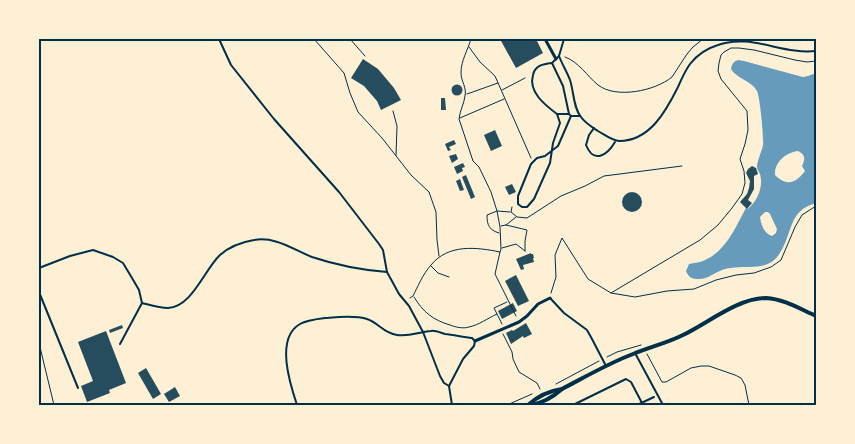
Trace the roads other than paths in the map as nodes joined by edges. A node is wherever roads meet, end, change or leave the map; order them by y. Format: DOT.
graph roads {
  1 [pos="219,39"];
  2 [pos="545,39"];
  3 [pos="564,39"];
  4 [pos="816,51"];
  5 [pos="558,57"];
  6 [pos="552,63"];
  7 [pos="558,114"];
  8 [pos="570,115"];
  9 [pos="580,116"];
  10 [pos="594,128"];
  11 [pos="616,140"];
  12 [pos="552,152"];
  13 [pos="39,268"];
  14 [pos="387,272"];
  15 [pos="39,292"];
  16 [pos="550,298"];
  17 [pos="142,303"];
  18 [pos="816,316"];
  19 [pos="423,332"];
  20 [pos="475,341"];
  21 [pos="120,344"];
  22 [pos="635,353"];
  23 [pos="606,366"];
  24 [pos="449,386"];
  25 [pos="78,388"];
  26 [pos="654,396"];
  27 [pos="642,402"];
  28 [pos="297,405"];
  29 [pos="452,405"];
  30 [pos="530,405"];
  31 [pos="572,405"];
  32 [pos="637,405"];
  33 [pos="663,405"];
  1 -- 14 [label="lane"];
  2 -- 5 [label="street"];
  3 -- 5 [label="lane"];
  4 -- 11 [label="lane"];
  5 -- 6 [label="lane"];
  5 -- 9 [label="lane"];
  6 -- 7 [label="lane"];
  6 -- 8 [label="lane"];
  7 -- 8 [label="lane"];
  7 -- 12 [label="lane"];
  8 -- 9 [label="lane"];
  8 -- 12 [label="lane"];
  9 -- 10 [label="lane"];
  10 -- 11 [label="lane"];
  10 -- 11 [label="lane"];
  12 -- 12 [label="lane"];
  13 -- 17 [label="lane"];
  14 -- 17 [label="lane"];
  14 -- 19 [label="lane"];
  15 -- 25 [label="lane"];
  16 -- 20 [label="street"];
  16 -- 23 [label="lane"];
  17 -- 21 [label="lane"];
  18 -- 22 [label="street"];
  19 -- 20 [label="lane"];
  19 -- 24 [label="lane"];
  19 -- 28 [label="lane"];
  20 -- 24 [label="lane"];
  22 -- 23 [label="street"];
  22 -- 33 [label="lane"];
  23 -- 30 [label="street"];
  24 -- 29 [label="lane"];
  26 -- 27 [label="lane"];
  27 -- 31 [label="lane"];
  27 -- 32 [label="lane"];
}
